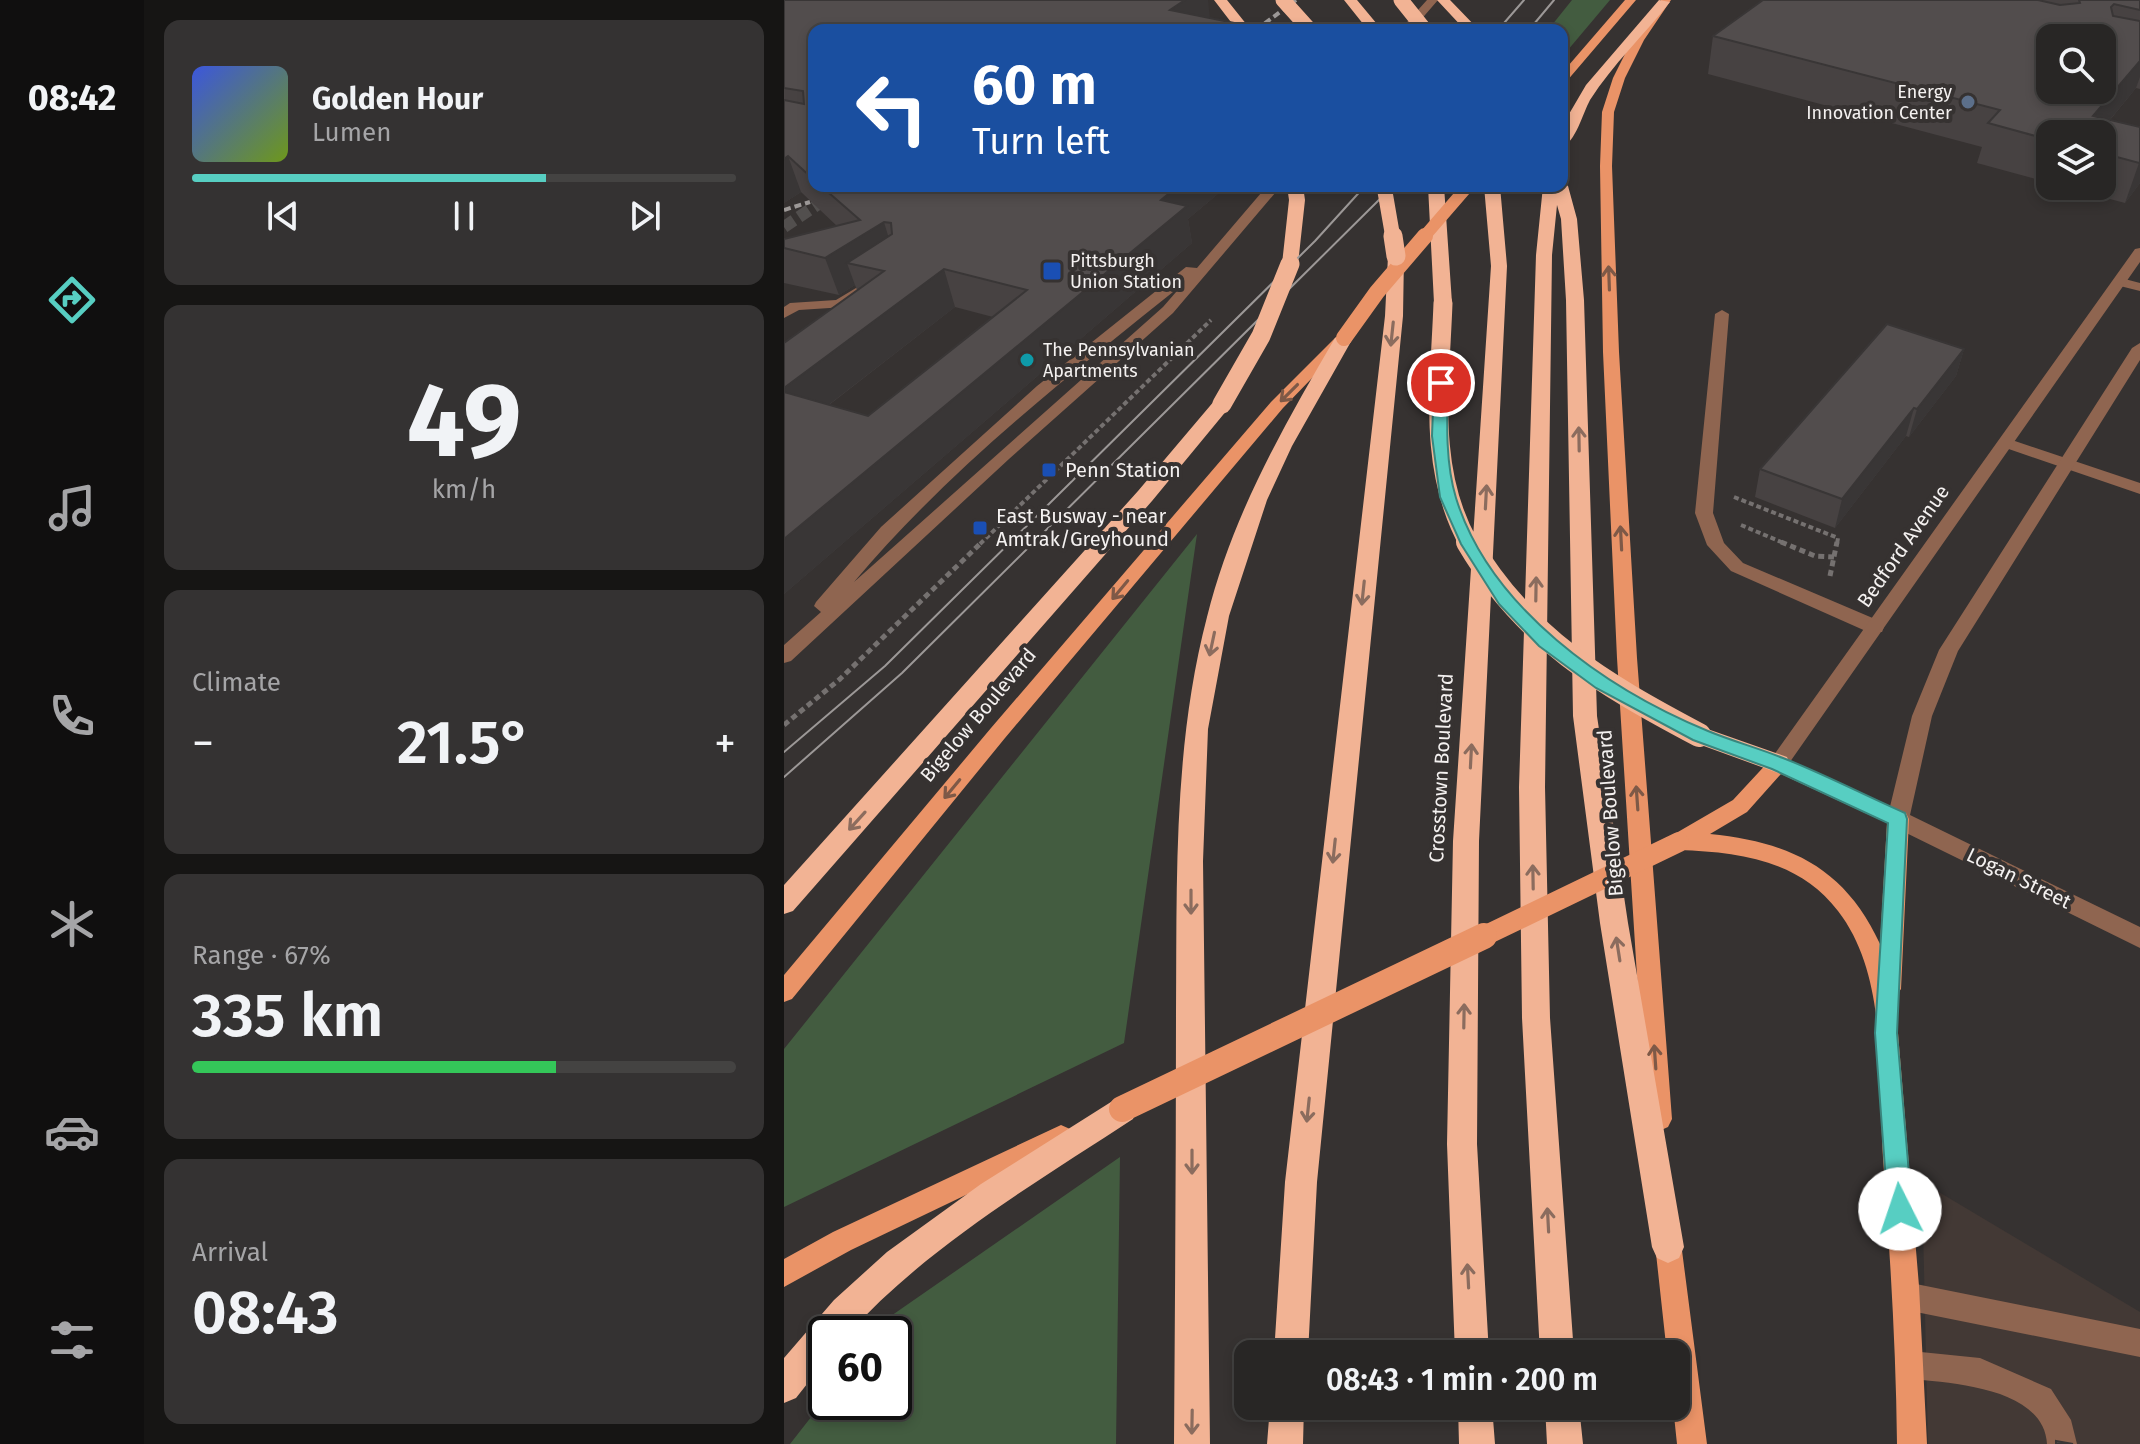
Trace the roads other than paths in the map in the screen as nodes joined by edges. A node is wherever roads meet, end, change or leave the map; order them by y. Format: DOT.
graph roads {
  1 [pos="1220,0"];
  2 [pos="1283,0"];
  3 [pos="1350,0"];
  4 [pos="1401,0"];
  5 [pos="1433,0"];
  6 [pos="1443,0"];
  7 [pos="1631,0"];
  8 [pos="1665,1"];
  9 [pos="1239,24"];
  10 [pos="1305,24"];
  11 [pos="1370,24"];
  12 [pos="1411,24"];
  13 [pos="1420,24"];
  14 [pos="1466,24"];
  15 [pos="1568,74"];
  16 [pos="1568,128"];
  17 [pos="1269,192"];
  18 [pos="1296,192"];
  19 [pos="1385,192"];
  20 [pos="1436,192"];
  21 [pos="1463,192"];
  22 [pos="1493,192"];
  23 [pos="1550,192"];
  24 [pos="1562,192"];
  25 [pos="2140,252"];
  26 [pos="874,281"];
  27 [pos="2121,282"];
  28 [pos="2140,287"];
  29 [pos="784,314"];
  30 [pos="1722,314"];
  31 [pos="1344,338"];
  32 [pos="2140,348"];
  33 [pos="2006,443"];
  34 [pos="2065,463"];
  35 [pos="2140,489"];
  36 [pos="1875,627"];
  37 [pos="784,654"];
  38 [pos="1778,764"];
  39 [pos="1898,819"];
  40 [pos="1679,842"];
  41 [pos="784,903"];
  42 [pos="2140,938"];
  43 [pos="784,992"];
  44 [pos="1886,1033"];
  45 [pos="1122,1109"];
  46 [pos="1668,1247"];
  47 [pos="784,1274"];
  48 [pos="1906,1296"];
  49 [pos="1292,1340"];
  50 [pos="1471,1340"];
  51 [pos="1556,1340"];
  52 [pos="2140,1343"];
  53 [pos="1911,1365"];
  54 [pos="784,1386"];
  55 [pos="1286,1420"];
  56 [pos="1476,1420"];
  57 [pos="1563,1420"];
  58 [pos="1192,1444"];
  59 [pos="1285,1444"];
  60 [pos="1477,1444"];
  61 [pos="1565,1444"];
  62 [pos="1692,1444"];
  63 [pos="1912,1444"];
  64 [pos="2062,1444"];
  1 -- 9 [label="highway"];
  2 -- 10 [label="highway, bridge"];
  3 -- 11 [label="highway"];
  4 -- 13 [label="highway, bridge"];
  5 -- 12 [label="street"];
  6 -- 14 [label="highway"];
  7 -- 15 [label="main road"];
  8 -- 16 [label="highway"];
  46 -- 8 [label="main road, Bigelow Boulevard, one-way"];
  17 -- 37 [label="street"];
  18 -- 41 [label="highway, one-way, bridge"];
  19 -- 49 [label="highway, one-way, bridge"];
  20 -- 38 [label="highway, bridge"];
  21 -- 31 [label="main road, Bigelow Boulevard, bridge"];
  50 -- 22 [label="highway, Crosstown Boulevard, one-way"];
  51 -- 23 [label="highway, one-way"];
  46 -- 24 [label="highway, one-way"];
  25 -- 27 [label="street, Bedford Avenue"];
  26 -- 29 [label="street"];
  27 -- 28 [label="street"];
  27 -- 33 [label="street, Bedford Avenue"];
  30 -- 36 [label="street"];
  31 -- 43 [label="main road, Bigelow Boulevard, one-way"];
  31 -- 58 [label="highway, one-way"];
  32 -- 34 [label="street"];
  33 -- 34 [label="street"];
  33 -- 36 [label="street, Bedford Avenue"];
  34 -- 35 [label="street"];
  34 -- 39 [label="street"];
  36 -- 38 [label="street, Bedford Avenue"];
  38 -- 39 [label="main road"];
  38 -- 40 [label="main road, Bedford Avenue"];
  39 -- 42 [label="street, Logan Street"];
  39 -- 44 [label="main road"];
  40 -- 44 [label="main road"];
  40 -- 45 [label="main road, Bedford Avenue, bridge"];
  44 -- 48 [label="main road"];
  45 -- 47 [label="main road, Bedford Avenue"];
  45 -- 54 [label="highway"];
  46 -- 62 [label="main road, Bigelow Boulevard"];
  48 -- 52 [label="street"];
  48 -- 53 [label="main road"];
  53 -- 63 [label="main road"];
  53 -- 64 [label="street"];
  55 -- 59 [label="highway"];
  56 -- 60 [label="highway"];
  57 -- 61 [label="highway"];
}
